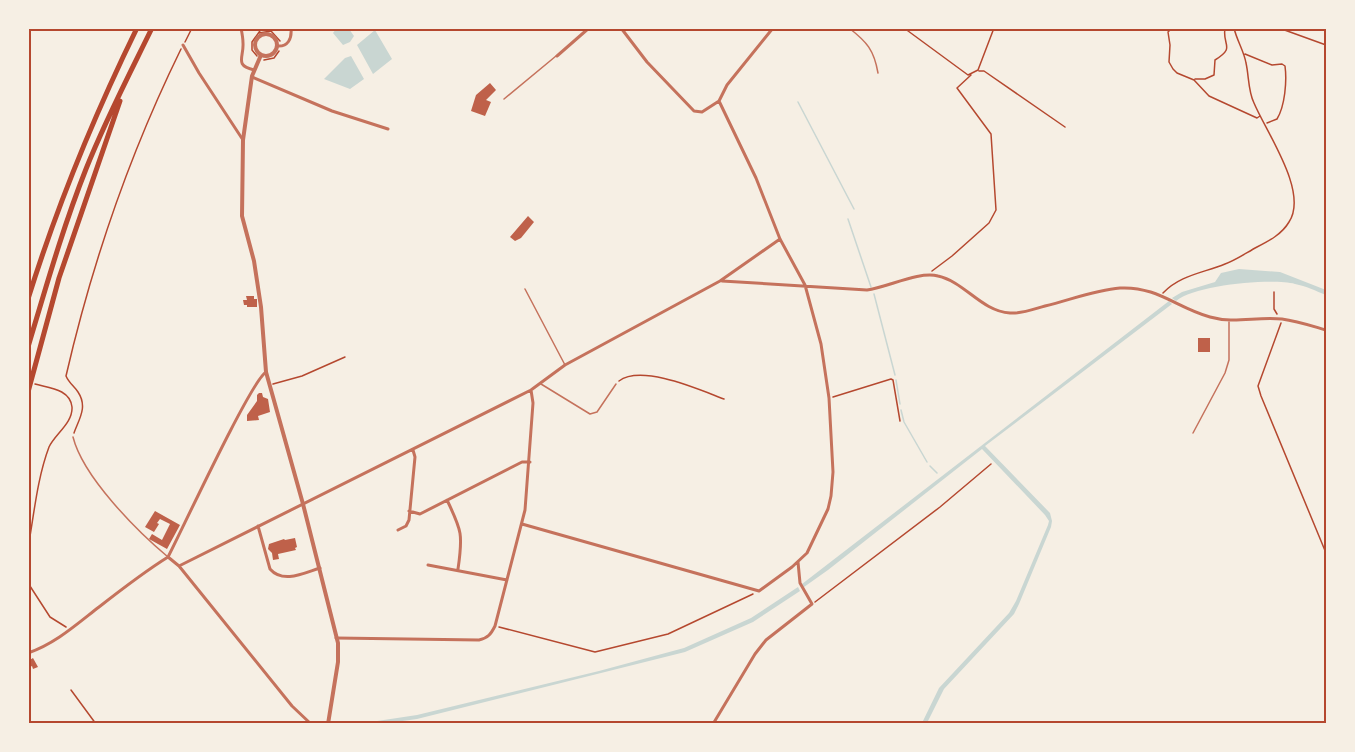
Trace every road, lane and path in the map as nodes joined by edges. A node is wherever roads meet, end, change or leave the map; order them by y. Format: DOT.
graph roads {
  1 [pos="137,28"];
  2 [pos="152,28"];
  3 [pos="192,28"];
  4 [pos="242,28"];
  5 [pos="262,28"];
  6 [pos="274,28"];
  7 [pos="291,28"];
  8 [pos="589,28"];
  9 [pos="621,28"];
  10 [pos="773,28"];
  11 [pos="849,28"];
  12 [pos="904,28"];
  13 [pos="994,28"];
  14 [pos="1172,28"];
  15 [pos="1225,28"];
  16 [pos="1234,28"];
  17 [pos="1279,28"];
  18 [pos="268,31"];
  19 [pos="259,33"];
  20 [pos="275,34"];
  21 [pos="183,45"];
  22 [pos="1326,45"];
  23 [pos="278,46"];
  24 [pos="1244,54"];
  25 [pos="557,56"];
  26 [pos="260,57"];
  27 [pos="254,70"];
  28 [pos="978,70"];
  29 [pos="878,73"];
  30 [pos="129,74"];
  31 [pos="971,75"];
  32 [pos="252,76"];
  33 [pos="1194,80"];
  34 [pos="504,99"];
  35 [pos="719,101"];
  36 [pos="1261,116"];
  37 [pos="1265,124"];
  38 [pos="1065,127"];
  39 [pos="388,129"];
  40 [pos="243,140"];
  41 [pos="780,239"];
  42 [pos="926,275"];
  43 [pos="720,281"];
  44 [pos="805,285"];
  45 [pos="525,289"];
  46 [pos="1274,292"];
  47 [pos="1162,294"];
  48 [pos="28,299"];
  49 [pos="1281,319"];
  50 [pos="1229,321"];
  51 [pos="1326,330"];
  52 [pos="28,347"];
  53 [pos="345,357"];
  54 [pos="566,365"];
  55 [pos="266,372"];
  56 [pos="540,383"];
  57 [pos="616,384"];
  58 [pos="270,385"];
  59 [pos="41,386"];
  60 [pos="531,390"];
  61 [pos="28,392"];
  62 [pos="829,398"];
  63 [pos="724,399"];
  64 [pos="900,420"];
  65 [pos="1193,433"];
  66 [pos="73,437"];
  67 [pos="413,450"];
  68 [pos="530,462"];
  69 [pos="991,464"];
  70 [pos="447,500"];
  71 [pos="303,504"];
  72 [pos="409,511"];
  73 [pos="522,524"];
  74 [pos="258,526"];
  75 [pos="398,530"];
  76 [pos="28,548"];
  77 [pos="1326,553"];
  78 [pos="168,557"];
  79 [pos="798,562"];
  80 [pos="428,565"];
  81 [pos="179,566"];
  82 [pos="320,568"];
  83 [pos="458,569"];
  84 [pos="507,580"];
  85 [pos="28,583"];
  86 [pos="759,591"];
  87 [pos="812,604"];
  88 [pos="495,626"];
  89 [pos="70,630"];
  90 [pos="336,638"];
  91 [pos="28,653"];
  92 [pos="71,690"];
  93 [pos="96,723"];
  94 [pos="311,723"];
  95 [pos="328,723"];
  96 [pos="713,723"];
  1 -- 48 [label="highway"];
  2 -- 30 [label="highway"];
  3 -- 21 [label="path"];
  4 -- 27 [label="street"];
  5 -- 19 [label="path"];
  6 -- 20 [label="path"];
  7 -- 23 [label="street"];
  8 -- 25 [label="street"];
  9 -- 35 [label="street"];
  10 -- 35 [label="street"];
  11 -- 29 [label="lane"];
  12 -- 31 [label="path"];
  13 -- 28 [label="path"];
  14 -- 33 [label="path"];
  15 -- 33 [label="path"];
  16 -- 24 [label="path"];
  17 -- 22 [label="path"];
  18 -- 19 [label="path"];
  18 -- 20 [label="path"];
  18 -- 23 [label="street"];
  18 -- 26 [label="street"];
  19 -- 26 [label="path"];
  20 -- 23 [label="path"];
  21 -- 40 [label="street"];
  21 -- 66 [label="path"];
  23 -- 26 [label="street"];
  23 -- 26 [label="path"];
  24 -- 36 [label="path"];
  24 -- 37 [label="path"];
  25 -- 34 [label="lane"];
  26 -- 27 [label="street"];
  27 -- 32 [label="street"];
  28 -- 31 [label="path"];
  28 -- 38 [label="path"];
  30 -- 52 [label="highway"];
  30 -- 61 [label="highway"];
  31 -- 42 [label="path"];
  32 -- 39 [label="street"];
  32 -- 40 [label="street"];
  33 -- 36 [label="path"];
  35 -- 41 [label="street"];
  36 -- 37 [label="path"];
  37 -- 47 [label="path"];
  40 -- 55 [label="street"];
  41 -- 43 [label="street"];
  41 -- 44 [label="street"];
  42 -- 44 [label="street"];
  42 -- 47 [label="street"];
  43 -- 44 [label="street"];
  43 -- 54 [label="street"];
  44 -- 62 [label="street"];
  45 -- 54 [label="lane"];
  46 -- 49 [label="path"];
  47 -- 50 [label="street"];
  49 -- 50 [label="street"];
  49 -- 51 [label="street"];
  49 -- 77 [label="path"];
  50 -- 65 [label="lane"];
  53 -- 58 [label="path"];
  54 -- 56 [label="street"];
  55 -- 58 [label="street"];
  55 -- 78 [label="street"];
  56 -- 57 [label="lane"];
  56 -- 60 [label="street"];
  57 -- 63 [label="path"];
  58 -- 71 [label="street"];
  59 -- 76 [label="path"];
  60 -- 67 [label="street"];
  60 -- 68 [label="street"];
  62 -- 64 [label="path"];
  62 -- 79 [label="street"];
  66 -- 78 [label="lane"];
  67 -- 71 [label="street"];
  67 -- 72 [label="street"];
  68 -- 70 [label="street"];
  68 -- 73 [label="street"];
  69 -- 87 [label="path"];
  70 -- 72 [label="street"];
  70 -- 83 [label="street"];
  71 -- 74 [label="street"];
  71 -- 82 [label="street"];
  72 -- 75 [label="street"];
  73 -- 84 [label="street"];
  73 -- 86 [label="street"];
  74 -- 81 [label="street"];
  74 -- 82 [label="street"];
  78 -- 81 [label="street"];
  78 -- 89 [label="street"];
  79 -- 86 [label="street"];
  79 -- 87 [label="street"];
  80 -- 83 [label="street"];
  81 -- 94 [label="street"];
  82 -- 90 [label="street"];
  83 -- 84 [label="street"];
  84 -- 88 [label="street"];
  85 -- 89 [label="path"];
  86 -- 88 [label="path"];
  87 -- 96 [label="street"];
  88 -- 90 [label="street"];
  89 -- 91 [label="street"];
  90 -- 95 [label="street"];
  92 -- 93 [label="path"];
}
